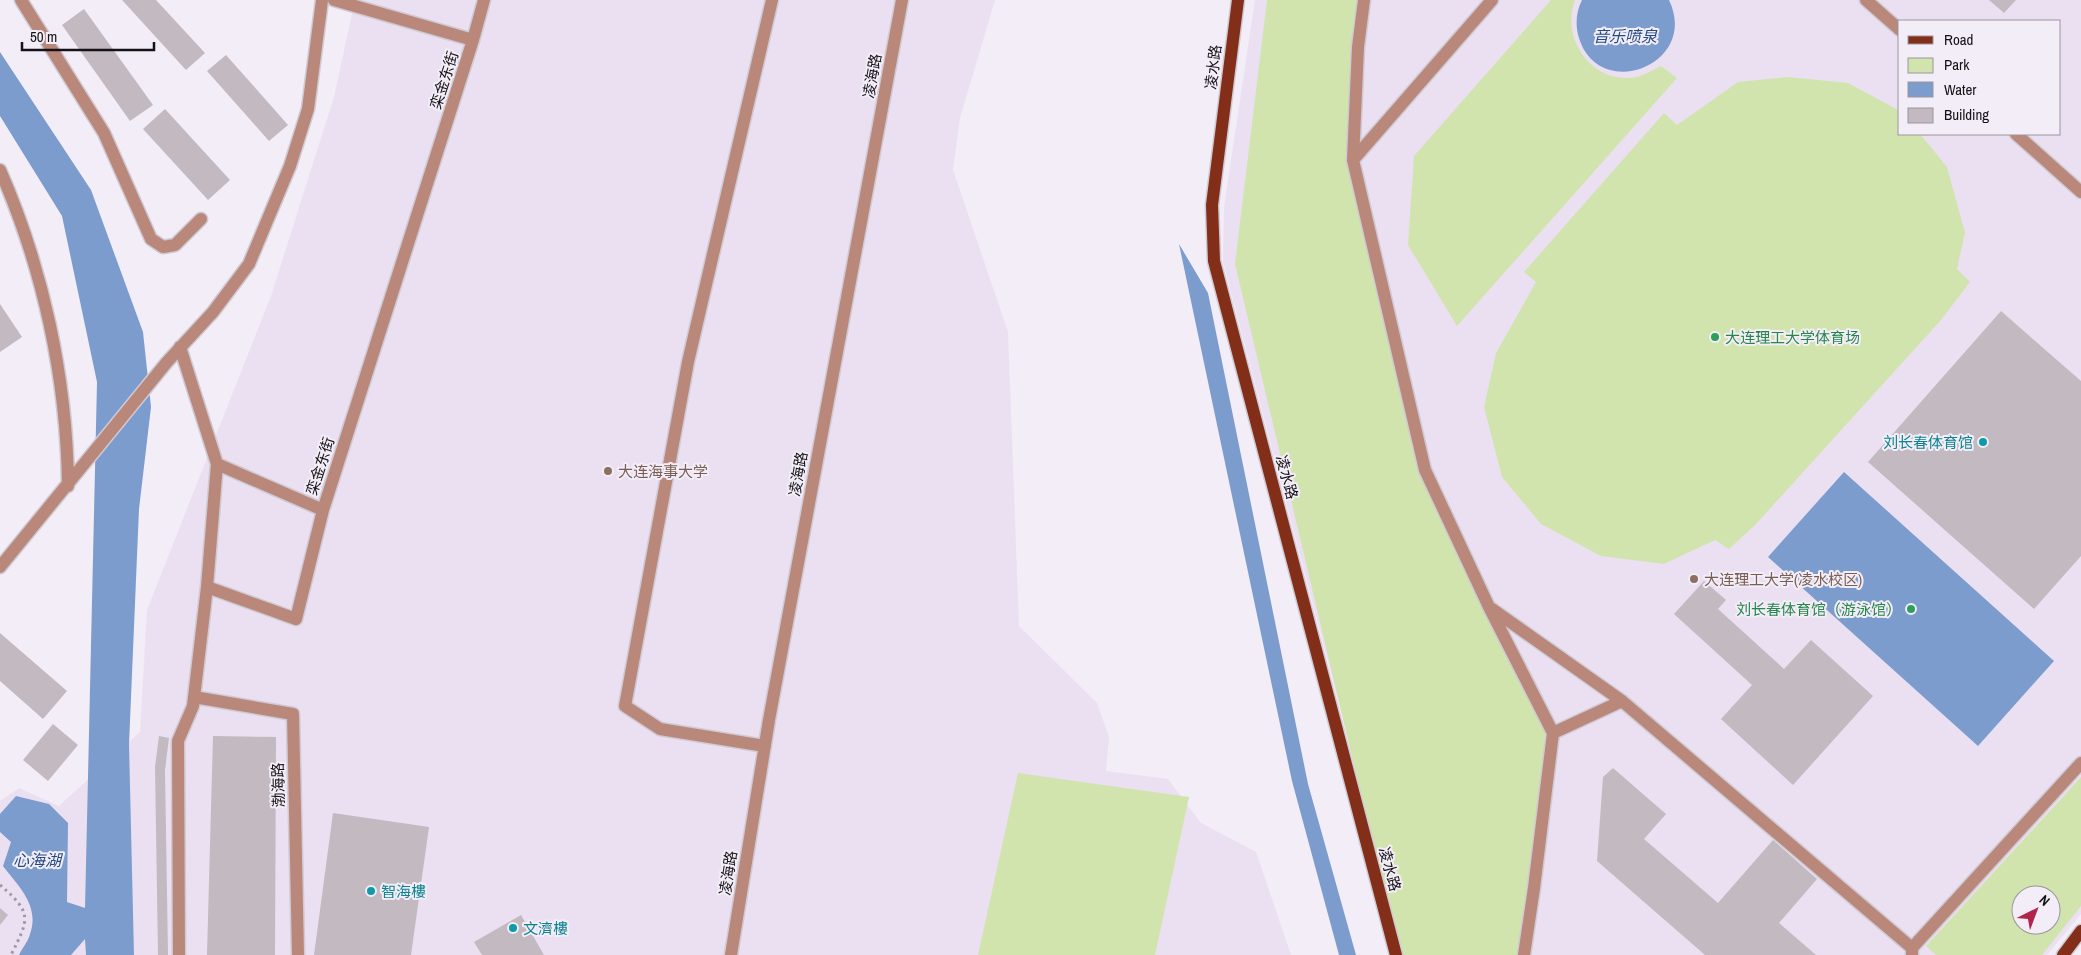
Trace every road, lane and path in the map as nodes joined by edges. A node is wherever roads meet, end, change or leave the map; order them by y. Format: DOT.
graph roads {
  1 [pos="21,0"];
  2 [pos="322,0"];
  3 [pos="334,0"];
  4 [pos="484,0"];
  5 [pos="772,0"];
  6 [pos="902,0"];
  7 [pos="1238,0"];
  8 [pos="1364,0"];
  9 [pos="1492,0"];
  10 [pos="1866,0"];
  11 [pos="1898,28"];
  12 [pos="473,40"];
  13 [pos="2017,135"];
  14 [pos="1354,160"];
  15 [pos="0,170"];
  16 [pos="2081,192"];
  17 [pos="201,219"];
  18 [pos="180,347"];
  19 [pos="217,464"];
  20 [pos="68,486"];
  21 [pos="323,510"];
  22 [pos="1,562"];
  23 [pos="207,588"];
  24 [pos="1489,607"];
  25 [pos="194,697"];
  26 [pos="1622,701"];
  27 [pos="1553,733"];
  28 [pos="765,746"];
  29 [pos="2081,762"];
  30 [pos="0,885"];
  31 [pos="2081,931"];
  32 [pos="1912,952"];
  33 [pos="11,955"];
  34 [pos="179,955"];
  35 [pos="298,955"];
  36 [pos="731,955"];
  37 [pos="1396,955"];
  38 [pos="1524,955"];
  39 [pos="2063,955"];
  1 -- 17 [label="street"];
  2 -- 18 [label="street"];
  3 -- 12 [label="street"];
  4 -- 12 [label="street, 栾金东街"];
  5 -- 28 [label="street"];
  6 -- 28 [label="street, 凌海路"];
  7 -- 37 [label="main road, 凌水路"];
  8 -- 14 [label="street"];
  9 -- 14 [label="street"];
  10 -- 11 [label="street"];
  12 -- 21 [label="street, 栾金东街"];
  13 -- 16 [label="street"];
  14 -- 24 [label="street"];
  15 -- 20 [label="street"];
  18 -- 19 [label="street"];
  18 -- 20 [label="street"];
  19 -- 21 [label="street"];
  19 -- 23 [label="street"];
  20 -- 22 [label="street"];
  21 -- 23 [label="street, 栾金东街"];
  23 -- 25 [label="street"];
  24 -- 26 [label="street"];
  24 -- 27 [label="street"];
  25 -- 34 [label="street"];
  25 -- 35 [label="street, 渤海路"];
  26 -- 27 [label="street"];
  26 -- 32 [label="street"];
  27 -- 38 [label="street"];
  28 -- 36 [label="street, 凌海路"];
  29 -- 32 [label="street"];
  30 -- 33 [label="path"];
  31 -- 39 [label="main road"];
}
